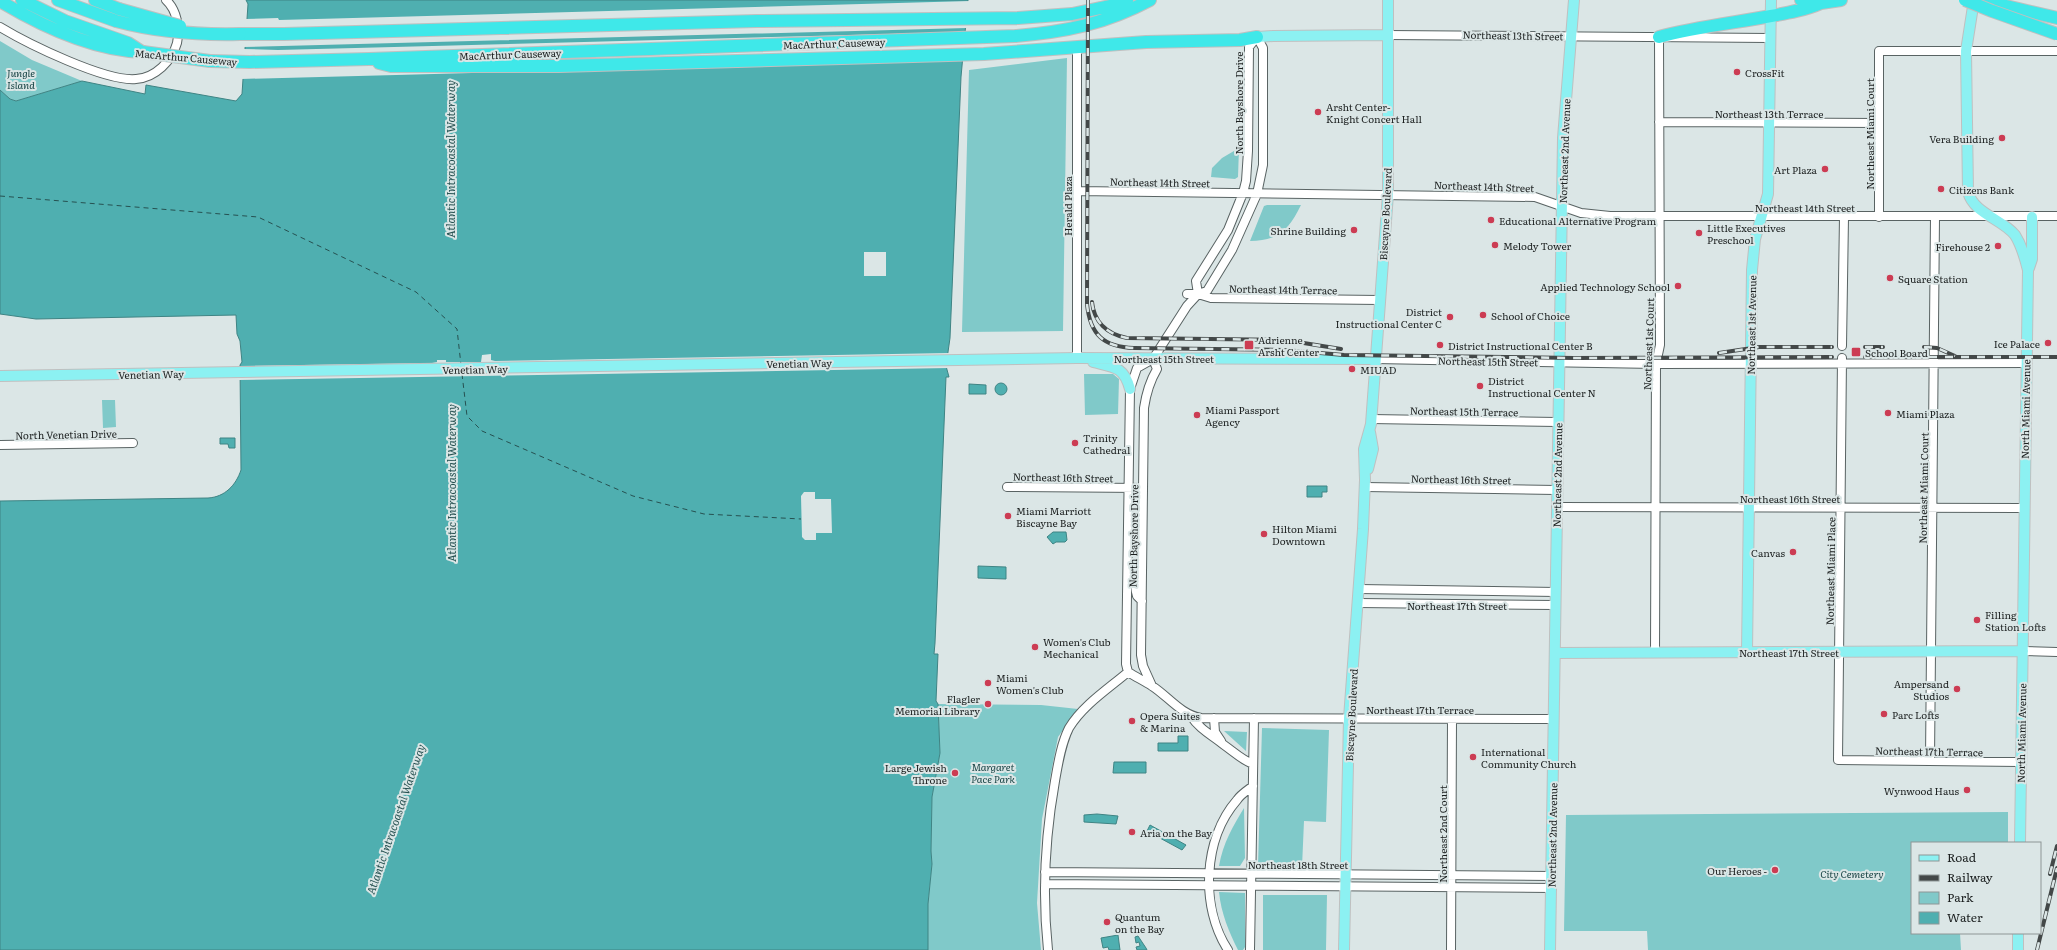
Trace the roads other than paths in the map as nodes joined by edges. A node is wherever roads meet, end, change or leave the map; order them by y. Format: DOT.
graph roads {
  1 [pos="22,0"];
  2 [pos="58,0"];
  3 [pos="95,0"];
  4 [pos="166,0"];
  5 [pos="1112,0"];
  6 [pos="1127,0"];
  7 [pos="1150,0"];
  8 [pos="1388,0"];
  9 [pos="1574,0"];
  10 [pos="1771,0"];
  11 [pos="1801,0"];
  12 [pos="1841,0"];
  13 [pos="1965,0"];
  14 [pos="1974,0"];
  15 [pos="1980,0"];
  16 [pos="0,1"];
  17 [pos="1821,3"];
  18 [pos="1098,9"];
  19 [pos="118,15"];
  20 [pos="1770,16"];
  21 [pos="2057,18"];
  22 [pos="0,27"];
  23 [pos="2057,34"];
  24 [pos="1387,35"];
  25 [pos="1571,36"];
  26 [pos="1660,37"];
  27 [pos="1257,38"];
  28 [pos="1770,38"];
  29 [pos="105,42"];
  30 [pos="1966,51"];
  31 [pos="2057,51"];
  32 [pos="1077,54"];
  33 [pos="369,59"];
  34 [pos="1249,111"];
  35 [pos="1264,111"];
  36 [pos="1659,122"];
  37 [pos="1769,123"];
  38 [pos="1879,123"];
  39 [pos="1077,191"];
  40 [pos="1243,193"];
  41 [pos="1257,194"];
  42 [pos="1388,194"];
  43 [pos="1562,207"];
  44 [pos="1659,216"];
  45 [pos="2057,216"];
  46 [pos="1762,217"];
  47 [pos="1844,217"];
  48 [pos="1879,217"];
  49 [pos="1935,217"];
  50 [pos="1994,217"];
  51 [pos="2032,217"];
  52 [pos="2028,270"];
  53 [pos="1187,294"];
  54 [pos="1198,294"];
  55 [pos="1380,300"];
  56 [pos="1842,346"];
  57 [pos="1077,358"];
  58 [pos="1153,359"];
  59 [pos="1375,359"];
  60 [pos="950,360"];
  61 [pos="1842,360"];
  62 [pos="1558,362"];
  63 [pos="1935,362"];
  64 [pos="1750,363"];
  65 [pos="2026,363"];
  66 [pos="1656,364"];
  67 [pos="0,376"];
  68 [pos="1130,389"];
  69 [pos="1557,422"];
  70 [pos="1370,424"];
  71 [pos="133,443"];
  72 [pos="0,445"];
  73 [pos="1365,484"];
  74 [pos="1008,487"];
  75 [pos="1129,488"];
  76 [pos="1143,488"];
  77 [pos="1556,490"];
  78 [pos="1556,507"];
  79 [pos="1655,508"];
  80 [pos="1749,508"];
  81 [pos="1841,508"];
  82 [pos="1932,508"];
  83 [pos="2024,508"];
  84 [pos="1128,569"];
  85 [pos="1359,589"];
  86 [pos="1556,592"];
  87 [pos="1142,601"];
  88 [pos="1358,603"];
  89 [pos="1556,605"];
  90 [pos="1142,612"];
  91 [pos="1127,627"];
  92 [pos="1127,640"];
  93 [pos="1932,651"];
  94 [pos="2023,651"];
  95 [pos="1747,652"];
  96 [pos="1839,652"];
  97 [pos="2057,652"];
  98 [pos="1555,653"];
  99 [pos="1655,653"];
  100 [pos="1141,655"];
  101 [pos="1128,672"];
  102 [pos="1152,686"];
  103 [pos="1191,716"];
  104 [pos="1214,718"];
  105 [pos="1254,718"];
  106 [pos="1349,718"];
  107 [pos="1452,719"];
  108 [pos="1554,719"];
  109 [pos="1223,744"];
  110 [pos="1838,760"];
  111 [pos="1930,760"];
  112 [pos="2020,762"];
  113 [pos="1253,764"];
  114 [pos="1253,786"];
  115 [pos="2020,842"];
  116 [pos="1045,872"];
  117 [pos="1148,873"];
  118 [pos="1209,873"];
  119 [pos="1252,874"];
  120 [pos="1345,874"];
  121 [pos="1452,875"];
  122 [pos="1552,876"];
  123 [pos="1045,884"];
  124 [pos="1148,885"];
  125 [pos="1209,886"];
  126 [pos="1251,886"];
  127 [pos="1345,887"];
  128 [pos="1452,887"];
  129 [pos="1552,888"];
  130 [pos="2018,934"];
  131 [pos="1048,950"];
  132 [pos="1228,950"];
  133 [pos="1250,950"];
  134 [pos="1344,950"];
  135 [pos="1451,950"];
  136 [pos="1550,950"];
  137 [pos="2018,950"];
  1 -- 29 [label="highway"];
  2 -- 19 [label="highway"];
  3 -- 19 [label="highway"];
  4 -- 22 [label="street"];
  5 -- 18 [label="highway"];
  6 -- 18 [label="highway"];
  7 -- 33 [label="highway, MacArthur Causeway"];
  8 -- 24 [label="main road, Biscayne Boulevard"];
  9 -- 25 [label="main road, Northeast 2nd Avenue"];
  10 -- 20 [label="main road, Northeast 1st Avenue"];
  11 -- 17 [label="highway"];
  12 -- 17 [label="highway"];
  13 -- 23 [label="highway, bridge"];
  14 -- 30 [label="main road, North Miami Avenue"];
  15 -- 21 [label="highway"];
  16 -- 29 [label="highway, MacArthur Causeway"];
  17 -- 20 [label="highway"];
  18 -- 19 [label="highway, bridge"];
  20 -- 26 [label="highway"];
  20 -- 28 [label="main road, Northeast 1st Avenue"];
  24 -- 25 [label="street, Northeast 13th Street"];
  24 -- 27 [label="main road, Northeast 13th Street"];
  24 -- 42 [label="main road, Biscayne Boulevard"];
  25 -- 26 [label="street, Northeast 13th Street"];
  25 -- 43 [label="main road, Northeast 2nd Avenue"];
  26 -- 28 [label="street, Northeast 13th Street"];
  26 -- 36 [label="street, Northeast 1st Court"];
  27 -- 33 [label="highway"];
  27 -- 34 [label="street, North Bayshore Drive"];
  27 -- 35 [label="street, North Bayshore Drive"];
  28 -- 37 [label="main road, Northeast 1st Avenue"];
  29 -- 33 [label="highway, MacArthur Causeway, bridge"];
  30 -- 31 [label="street"];
  30 -- 38 [label="street, Northeast Miami Court"];
  30 -- 50 [label="main road, North Miami Avenue"];
  32 -- 39 [label="street, Herald Plaza"];
  34 -- 35 [label="street"];
  34 -- 40 [label="street, North Bayshore Drive"];
  35 -- 41 [label="street, North Bayshore Drive"];
  36 -- 37 [label="street, Northeast 13th Terrace"];
  36 -- 44 [label="street, Northeast 1st Court"];
  37 -- 38 [label="street, Northeast 13th Terrace"];
  37 -- 46 [label="main road, Northeast 1st Avenue"];
  38 -- 48 [label="street, Northeast Miami Court"];
  39 -- 40 [label="street, Northeast 14th Street"];
  39 -- 57 [label="street, Herald Plaza"];
  40 -- 41 [label="street, Northeast 14th Street"];
  40 -- 54 [label="street, North Bayshore Drive"];
  41 -- 42 [label="street, Northeast 14th Street"];
  41 -- 54 [label="street, North Bayshore Drive"];
  42 -- 43 [label="street, Northeast 14th Street"];
  42 -- 55 [label="main road, Biscayne Boulevard"];
  43 -- 44 [label="street, Northeast 14th Street"];
  43 -- 62 [label="main road, Northeast 2nd Avenue"];
  44 -- 46 [label="street, Northeast 14th Street"];
  44 -- 66 [label="street, Northeast 1st Court"];
  45 -- 51 [label="street, Northeast 14th Street"];
  46 -- 47 [label="street, Northeast 14th Street"];
  46 -- 64 [label="main road, Northeast 1st Avenue"];
  47 -- 48 [label="street, Northeast 14th Street"];
  47 -- 56 [label="street"];
  48 -- 49 [label="street, Northeast 14th Street"];
  49 -- 50 [label="street, Northeast 14th Street"];
  49 -- 63 [label="street, Northeast Miami Court"];
  50 -- 51 [label="street, Northeast 14th Street"];
  50 -- 52 [label="main road, North Miami Avenue"];
  51 -- 52 [label="main road"];
  52 -- 65 [label="main road, North Miami Avenue"];
  53 -- 54 [label="street, Northeast 14th Terrace"];
  54 -- 55 [label="street, Northeast 14th Terrace"];
  54 -- 58 [label="street, North Bayshore Drive"];
  55 -- 59 [label="main road, Biscayne Boulevard"];
  57 -- 58 [label="main road, Northeast 15th Street"];
  57 -- 60 [label="main road, Northeast 15th Street"];
  57 -- 68 [label="main road"];
  58 -- 59 [label="main road, Northeast 15th Street"];
  58 -- 68 [label="street, North Bayshore Drive"];
  58 -- 76 [label="street, North Bayshore Drive"];
  59 -- 62 [label="street, Northeast 15th Street"];
  59 -- 70 [label="main road, Biscayne Boulevard"];
  60 -- 67 [label="main road, Venetian Way"];
  61 -- 63 [label="street, Northeast 15th Street"];
  61 -- 64 [label="street, Northeast 15th Street"];
  61 -- 81 [label="street, Northeast Miami Place"];
  62 -- 66 [label="street, Northeast 15th Street"];
  62 -- 69 [label="main road, Northeast 2nd Avenue"];
  63 -- 65 [label="street, Northeast 15th Street"];
  63 -- 82 [label="street, Northeast Miami Court"];
  64 -- 66 [label="street, Northeast 15th Street"];
  64 -- 80 [label="main road, Northeast 1st Avenue"];
  65 -- 83 [label="main road, North Miami Avenue"];
  66 -- 79 [label="street, Northeast 1st Court"];
  68 -- 75 [label="street, North Bayshore Drive"];
  69 -- 70 [label="street, Northeast 15th Terrace"];
  69 -- 77 [label="main road, Northeast 2nd Avenue"];
  70 -- 73 [label="main road, Biscayne Boulevard"];
  71 -- 72 [label="street, North Venetian Drive"];
  73 -- 77 [label="street, Northeast 16th Street"];
  73 -- 85 [label="main road, Biscayne Boulevard"];
  74 -- 75 [label="street, Northeast 16th Street"];
  75 -- 76 [label="street, Northeast 16th Street"];
  75 -- 84 [label="street, North Bayshore Drive"];
  76 -- 87 [label="street, North Bayshore Drive"];
  77 -- 78 [label="main road, Northeast 2nd Avenue"];
  78 -- 79 [label="street, Northeast 16th Street"];
  78 -- 86 [label="main road, Northeast 2nd Avenue"];
  79 -- 80 [label="street, Northeast 16th Street"];
  79 -- 99 [label="street, Northeast 1st Court"];
  80 -- 81 [label="street, Northeast 16th Street"];
  80 -- 95 [label="main road, Northeast 1st Avenue"];
  81 -- 82 [label="street, Northeast 16th Street"];
  81 -- 96 [label="street, Northeast Miami Place"];
  82 -- 83 [label="street, Northeast 16th Street"];
  82 -- 93 [label="street, Northeast Miami Court"];
  83 -- 94 [label="main road, North Miami Avenue"];
  84 -- 87 [label="street"];
  84 -- 91 [label="street, North Bayshore Drive"];
  85 -- 86 [label="street, Northeast 17th Street"];
  85 -- 88 [label="main road, Biscayne Boulevard"];
  86 -- 89 [label="main road, Northeast 2nd Avenue"];
  87 -- 90 [label="street, North Bayshore Drive"];
  88 -- 89 [label="street, Northeast 17th Street"];
  88 -- 106 [label="main road, Biscayne Boulevard"];
  89 -- 98 [label="main road, Northeast 2nd Avenue"];
  90 -- 91 [label="street"];
  90 -- 100 [label="street, North Bayshore Drive"];
  91 -- 92 [label="street, North Bayshore Drive"];
  92 -- 100 [label="street"];
  92 -- 101 [label="street, North Bayshore Drive"];
  93 -- 94 [label="main road, Northeast 17th Street"];
  93 -- 96 [label="main road, Northeast 17th Street"];
  93 -- 111 [label="street, Northeast Miami Court"];
  94 -- 97 [label="street"];
  94 -- 112 [label="main road, North Miami Avenue"];
  95 -- 96 [label="main road, Northeast 17th Street"];
  95 -- 99 [label="main road, Northeast 17th Street"];
  96 -- 110 [label="street, Northeast Miami Place"];
  98 -- 99 [label="main road, Northeast 17th Street"];
  98 -- 108 [label="main road, Northeast 2nd Avenue"];
  100 -- 102 [label="street, North Bayshore Drive"];
  101 -- 102 [label="street"];
  101 -- 116 [label="street"];
  102 -- 103 [label="street"];
  103 -- 104 [label="street, Northeast 17th Terrace"];
  103 -- 109 [label="street"];
  104 -- 105 [label="street, Northeast 17th Terrace"];
  104 -- 109 [label="street"];
  105 -- 106 [label="street, Northeast 17th Terrace"];
  105 -- 113 [label="street"];
  106 -- 107 [label="street, Northeast 17th Terrace"];
  106 -- 120 [label="main road, Biscayne Boulevard"];
  107 -- 108 [label="street, Northeast 17th Terrace"];
  107 -- 121 [label="street, Northeast 2nd Court"];
  108 -- 122 [label="main road, Northeast 2nd Avenue"];
  109 -- 113 [label="street"];
  110 -- 111 [label="street, Northeast 17th Terrace"];
  111 -- 112 [label="street, Northeast 17th Terrace"];
  112 -- 115 [label="main road, North Miami Avenue"];
  113 -- 114 [label="street"];
  114 -- 118 [label="street"];
  114 -- 119 [label="street"];
  116 -- 117 [label="street, Northeast 18th Street"];
  116 -- 123 [label="street"];
  117 -- 118 [label="street, Northeast 18th Street"];
  117 -- 124 [label="street"];
  118 -- 119 [label="street, Northeast 18th Street"];
  118 -- 125 [label="street"];
  119 -- 120 [label="street, Northeast 18th Street"];
  119 -- 126 [label="street"];
  120 -- 121 [label="street, Northeast 18th Street"];
  120 -- 127 [label="main road, Biscayne Boulevard"];
  121 -- 122 [label="street, Northeast 18th Street"];
  121 -- 128 [label="street, Northeast 2nd Court"];
  122 -- 129 [label="main road, Northeast 2nd Avenue"];
  123 -- 124 [label="street"];
  123 -- 131 [label="street"];
  124 -- 125 [label="street"];
  125 -- 126 [label="street"];
  125 -- 132 [label="street"];
  126 -- 127 [label="street"];
  126 -- 133 [label="street"];
  127 -- 128 [label="street"];
  127 -- 134 [label="main road, Biscayne Boulevard"];
  128 -- 129 [label="street"];
  128 -- 135 [label="street, Northeast 2nd Court"];
  129 -- 136 [label="main road, Northeast 2nd Avenue"];
  130 -- 137 [label="main road"];
}
